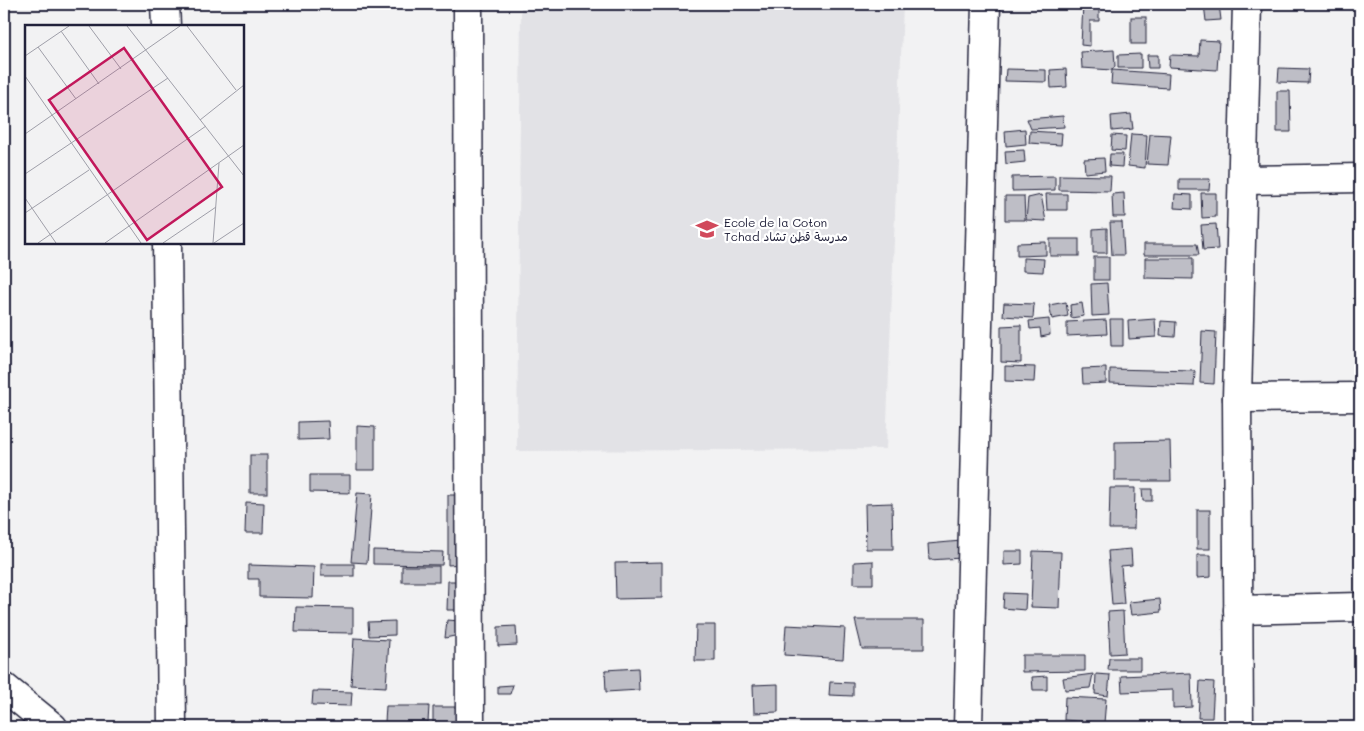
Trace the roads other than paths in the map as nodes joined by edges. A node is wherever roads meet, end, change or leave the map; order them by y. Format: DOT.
graph roads {
  1 [pos="165,4"];
  2 [pos="468,4"];
  3 [pos="986,4"];
  4 [pos="1247,4"];
  5 [pos="166,25"];
  6 [pos="1360,178"];
  7 [pos="1243,180"];
  8 [pos="167,244"];
  9 [pos="1360,397"];
  10 [pos="1236,398"];
  11 [pos="1360,607"];
  12 [pos="1238,610"];
  13 [pos="4,687"];
  14 [pos="53,727"];
  15 [pos="172,727"];
  16 [pos="470,727"];
  17 [pos="968,727"];
  18 [pos="1239,727"];
  1 -- 5 [label="street"];
  2 -- 16 [label="street"];
  3 -- 17 [label="street"];
  4 -- 7 [label="street"];
  6 -- 7 [label="street"];
  7 -- 10 [label="street"];
  8 -- 15 [label="street"];
  9 -- 10 [label="street"];
  10 -- 12 [label="street"];
  11 -- 12 [label="street"];
  12 -- 18 [label="street"];
  13 -- 14 [label="street"];
}
